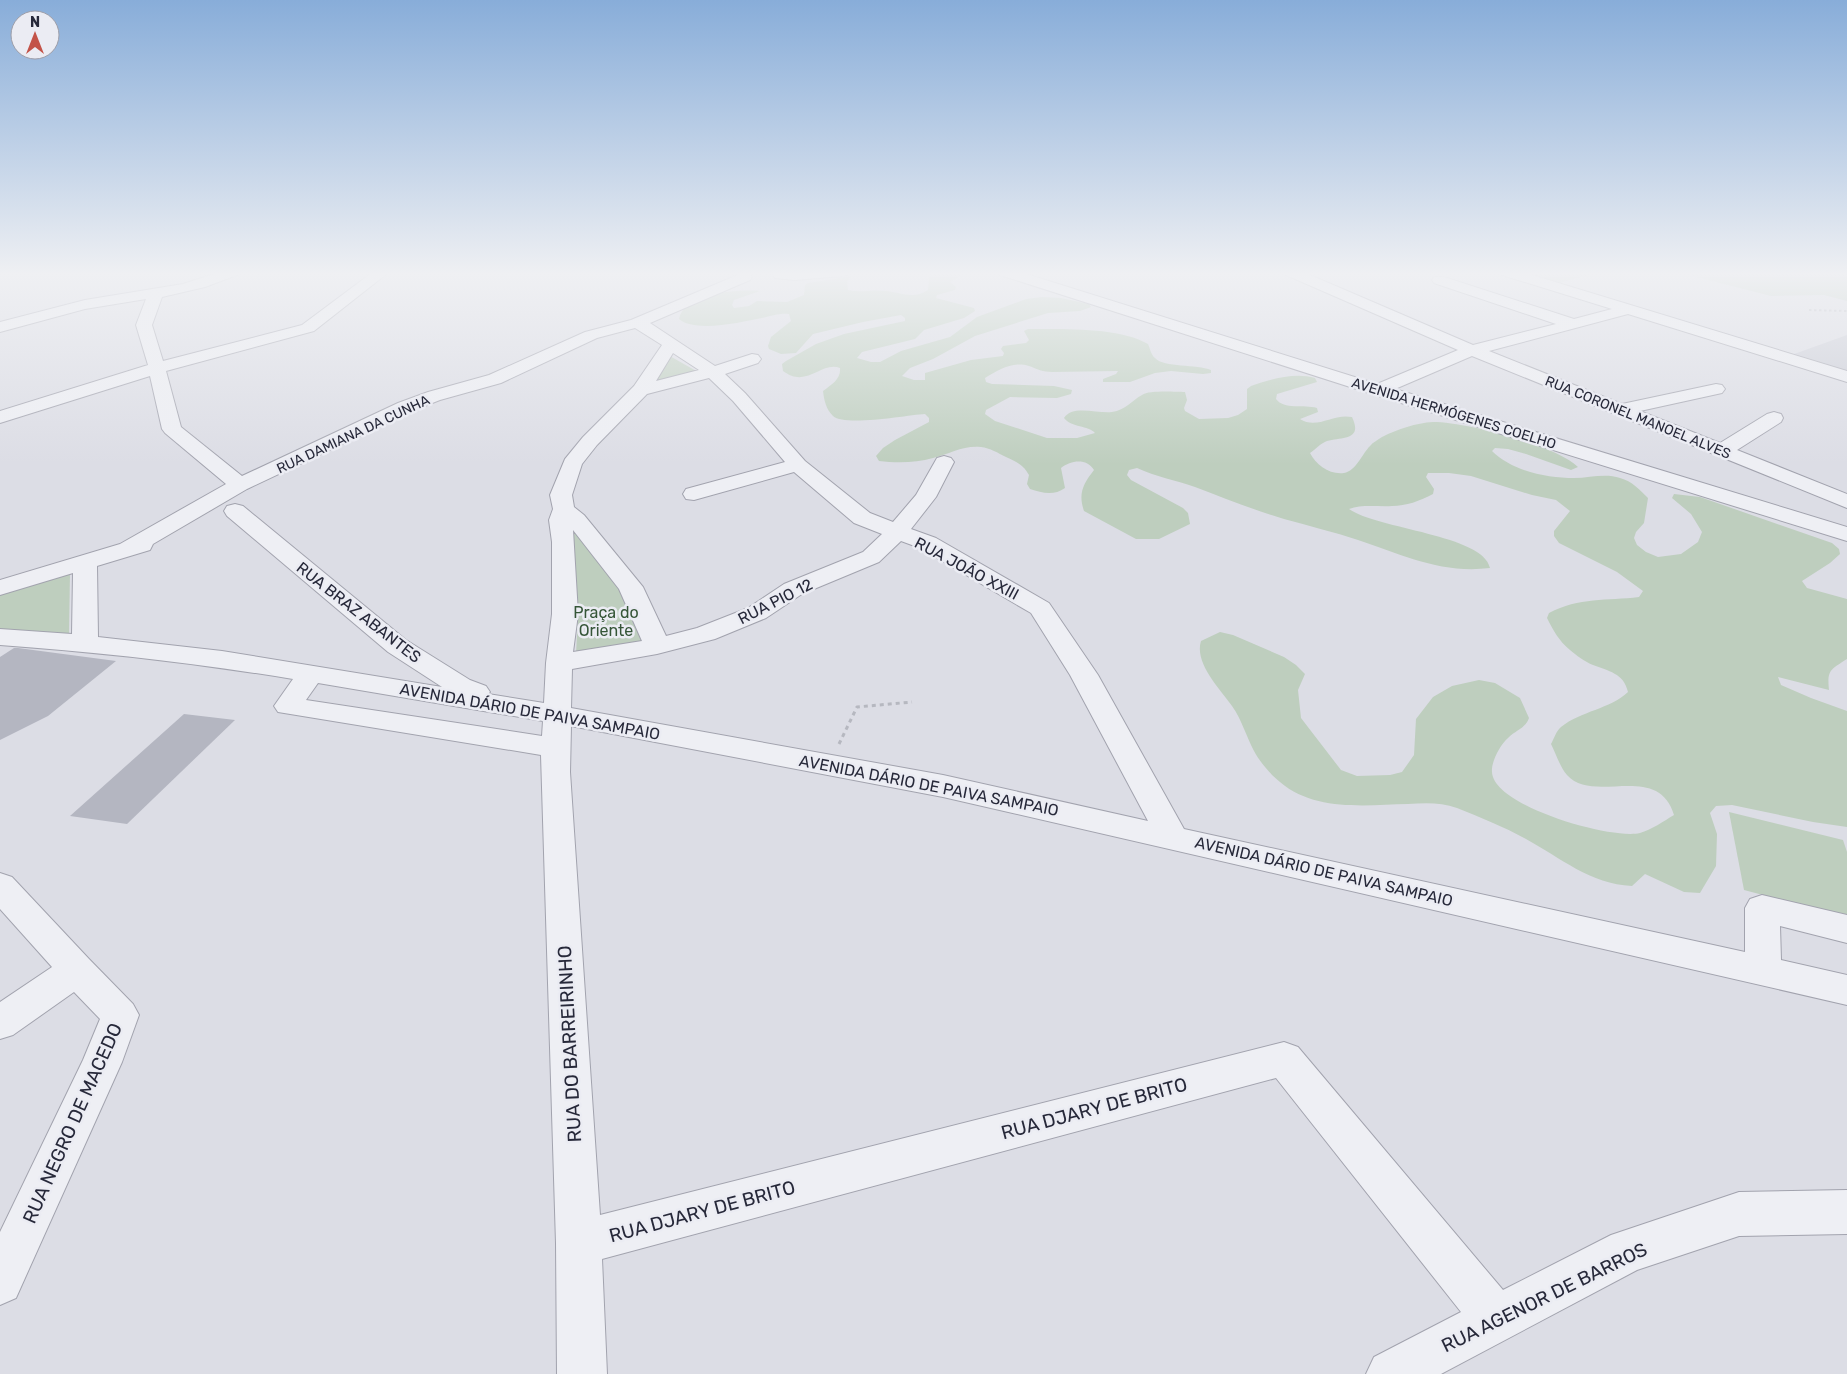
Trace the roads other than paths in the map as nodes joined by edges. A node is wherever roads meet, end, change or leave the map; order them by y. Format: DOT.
graph roads {
  1 [pos="147,336"];
  2 [pos="277,336"];
  3 [pos="589,336"];
  4 [pos="659,336"];
  5 [pos="1208,336"];
  6 [pos="1440,336"];
  7 [pos="1526,336"];
  8 [pos="1713,336"];
  9 [pos="670,344"];
  10 [pos="1472,350"];
  11 [pos="752,358"];
  12 [pos="157,368"];
  13 [pos="713,372"];
  14 [pos="1847,377"];
  15 [pos="1716,389"];
  16 [pos="641,390"];
  17 [pos="1378,390"];
  18 [pos="0,399"];
  19 [pos="24,410"];
  20 [pos="1620,410"];
  21 [pos="0,417"];
  22 [pos="1774,418"];
  23 [pos="1722,451"];
  24 [pos="944,462"];
  25 [pos="798,465"];
  26 [pos="240,485"];
  27 [pos="694,494"];
  28 [pos="1842,495"];
  29 [pos="564,509"];
  30 [pos="235,511"];
  31 [pos="896,533"];
  32 [pos="1847,534"];
  33 [pos="125,551"];
  34 [pos="84,564"];
  35 [pos="0,588"];
  36 [pos="4,639"];
  37 [pos="85,643"];
  38 [pos="657,646"];
  39 [pos="559,663"];
  40 [pos="311,674"];
  41 [pos="520,708"];
  42 [pos="556,731"];
  43 [pos="1172,836"];
  44 [pos="0,886"];
  45 [pos="1847,929"];
  46 [pos="76,970"];
  47 [pos="1763,971"];
  48 [pos="1847,990"];
  49 [pos="0,1023"];
  50 [pos="1847,1212"];
  51 [pos="579,1243"];
  52 [pos="0,1282"];
  53 [pos="1497,1319"];
  54 [pos="582,1374"];
  55 [pos="1392,1374"];
  1 -- 12 [label="street"];
  2 -- 12 [label="street"];
  3 -- 26 [label="street, RUA DAMIANA DA CUNHA"];
  4 -- 9 [label="street, RUA JOÃO XXIII"];
  5 -- 17 [label="street, AVENIDA HERMÓGENES COELHO"];
  6 -- 10 [label="street, RUA CORONEL MANOEL ALVES"];
  7 -- 10 [label="street"];
  8 -- 14 [label="street"];
  9 -- 13 [label="street, RUA JOÃO XXIII"];
  9 -- 16 [label="street, RUA DO BARREIRINHO"];
  10 -- 17 [label="street"];
  10 -- 20 [label="street, RUA CORONEL MANOEL ALVES"];
  11 -- 13 [label="street"];
  12 -- 19 [label="street"];
  12 -- 26 [label="street"];
  13 -- 16 [label="street"];
  13 -- 25 [label="street, RUA JOÃO XXIII"];
  15 -- 20 [label="street"];
  16 -- 29 [label="street, RUA DO BARREIRINHO"];
  17 -- 32 [label="street, AVENIDA HERMÓGENES COELHO"];
  18 -- 19 [label="street"];
  19 -- 21 [label="street"];
  20 -- 23 [label="street, RUA CORONEL MANOEL ALVES"];
  22 -- 23 [label="street"];
  23 -- 28 [label="street, RUA CORONEL MANOEL ALVES"];
  24 -- 31 [label="street, RUA PIO 12"];
  25 -- 27 [label="street"];
  25 -- 31 [label="street, RUA JOÃO XXIII"];
  26 -- 30 [label="street"];
  26 -- 33 [label="street, RUA DAMIANA DA CUNHA"];
  29 -- 38 [label="street"];
  29 -- 39 [label="street, RUA DO BARREIRINHO"];
  30 -- 33 [label="street, RUA DAMIANA DA CUNHA"];
  30 -- 41 [label="street, RUA BRAZ ABANTES"];
  31 -- 38 [label="street, RUA PIO 12"];
  31 -- 43 [label="street, RUA JOÃO XXIII"];
  33 -- 34 [label="street, RUA DAMIANA DA CUNHA"];
  34 -- 35 [label="street, RUA DAMIANA DA CUNHA"];
  34 -- 37 [label="street"];
  36 -- 37 [label="street, AVENIDA DÁRIO DE PAIVA SAMPAIO"];
  37 -- 40 [label="street, AVENIDA DÁRIO DE PAIVA SAMPAIO"];
  38 -- 39 [label="street, RUA PIO 12"];
  39 -- 42 [label="street, RUA DO BARREIRINHO"];
  40 -- 41 [label="street, AVENIDA DÁRIO DE PAIVA SAMPAIO"];
  40 -- 42 [label="street"];
  41 -- 42 [label="street, AVENIDA DÁRIO DE PAIVA SAMPAIO"];
  42 -- 43 [label="street, AVENIDA DÁRIO DE PAIVA SAMPAIO"];
  42 -- 51 [label="street, RUA DO BARREIRINHO"];
  43 -- 47 [label="street, AVENIDA DÁRIO DE PAIVA SAMPAIO"];
  44 -- 46 [label="street, RUA NEGRO DE MACEDO"];
  45 -- 47 [label="street"];
  46 -- 49 [label="street"];
  46 -- 52 [label="street, RUA NEGRO DE MACEDO"];
  47 -- 48 [label="street, AVENIDA DÁRIO DE PAIVA SAMPAIO"];
  50 -- 53 [label="street, RUA AGENOR DE BARROS"];
  51 -- 53 [label="street, RUA DJARY DE BRITO"];
  51 -- 54 [label="street, RUA DO BARREIRINHO"];
  53 -- 55 [label="street, RUA AGENOR DE BARROS"];
}
